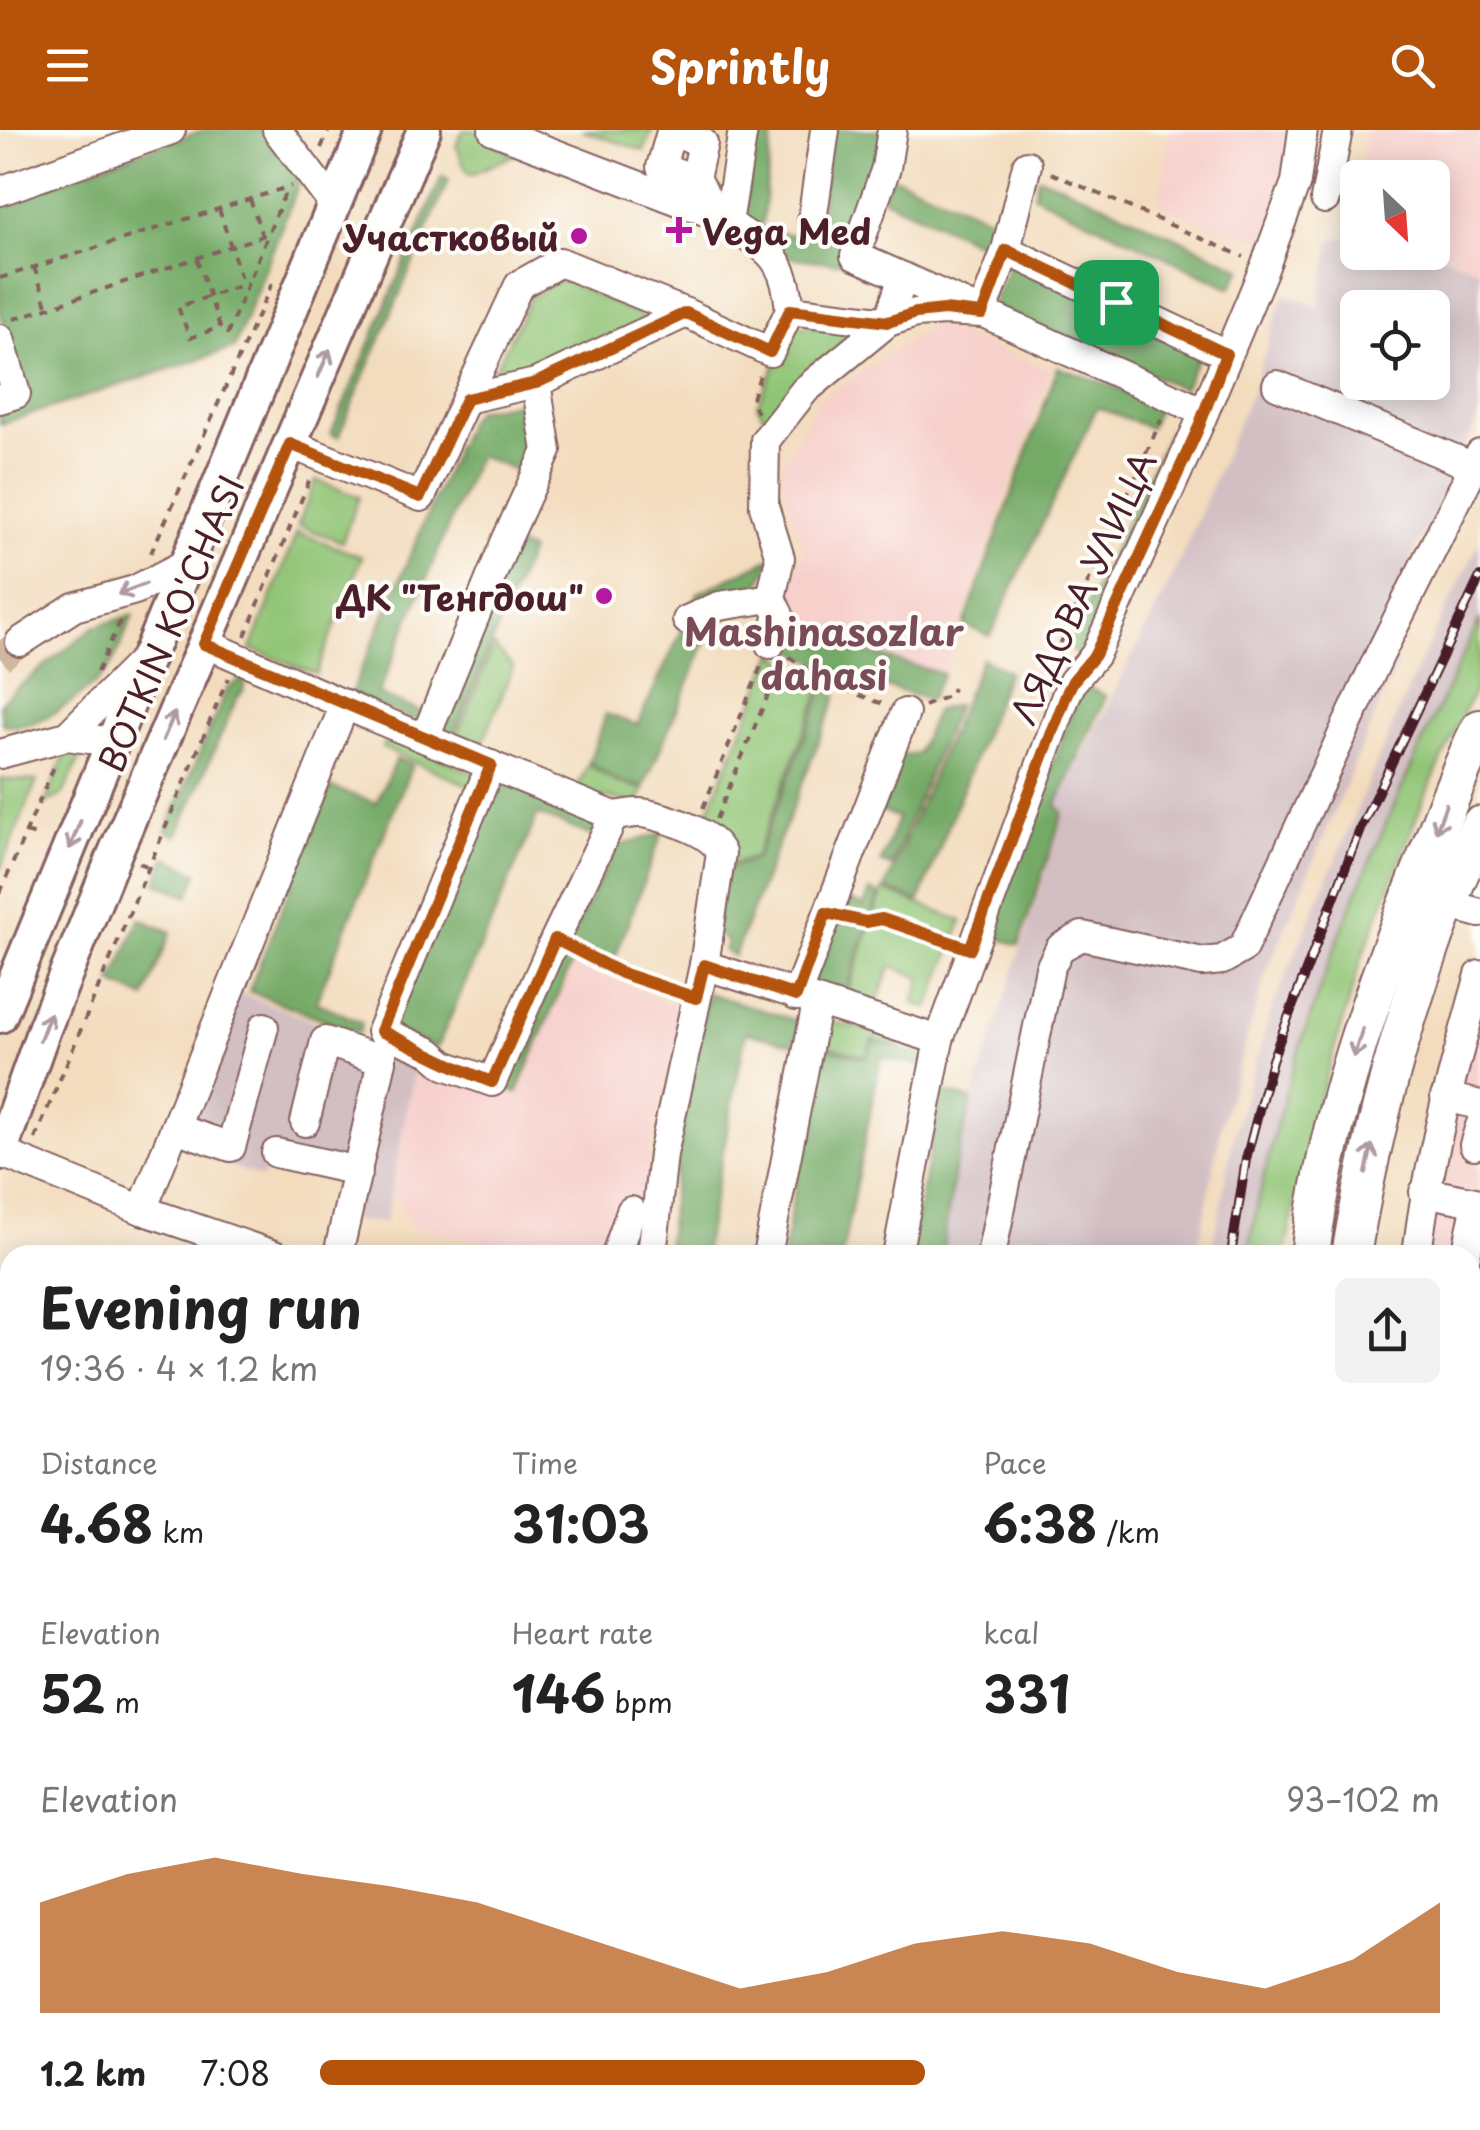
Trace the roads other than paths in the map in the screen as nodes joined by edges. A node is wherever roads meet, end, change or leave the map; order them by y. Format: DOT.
graph roads {
  1 [pos="171,130"];
  2 [pos="277,130"];
  3 [pos="364,130"];
  4 [pos="424,130"];
  5 [pos="743,130"];
  6 [pos="825,130"];
  7 [pos="892,130"];
  8 [pos="1303,130"];
  9 [pos="1338,130"];
  10 [pos="495,131"];
  11 [pos="1027,165"];
  12 [pos="695,179"];
  13 [pos="0,191"];
  14 [pos="1325,199"];
  15 [pos="334,205"];
  16 [pos="723,220"];
  17 [pos="812,221"];
  18 [pos="1006,250"];
  19 [pos="902,278"];
  20 [pos="790,310"];
  21 [pos="686,313"];
  22 [pos="982,314"];
  23 [pos="888,322"];
  24 [pos="0,339"];
  25 [pos="1226,354"];
  26 [pos="536,383"];
  27 [pos="1277,385"];
  28 [pos="0,399"];
  29 [pos="466,399"];
  30 [pos="250,409"];
  31 [pos="1204,412"];
  32 [pos="302,442"];
  33 [pos="1477,460"];
  34 [pos="186,563"];
  35 [pos="770,598"];
  36 [pos="687,620"];
  37 [pos="20,642"];
  38 [pos="204,644"];
  39 [pos="770,644"];
  40 [pos="149,653"];
  41 [pos="344,704"];
  42 [pos="905,713"];
  43 [pos="1480,730"];
  44 [pos="67,736"];
  45 [pos="425,738"];
  46 [pos="113,742"];
  47 [pos="0,754"];
  48 [pos="491,765"];
  49 [pos="614,816"];
  50 [pos="1480,826"];
  51 [pos="1445,903"];
  52 [pos="704,965"];
  53 [pos="1480,975"];
  54 [pos="806,999"];
  55 [pos="2,1005"];
  56 [pos="264,1028"];
  57 [pos="938,1040"];
  58 [pos="1445,1097"];
  59 [pos="1480,1106"];
  60 [pos="305,1122"];
  61 [pos="175,1128"];
  62 [pos="276,1153"];
  63 [pos="9,1155"];
  64 [pos="358,1171"];
  65 [pos="1424,1192"];
  66 [pos="1479,1203"];
  67 [pos="142,1210"];
  68 [pos="632,1211"];
  69 [pos="223,1245"];
  70 [pos="343,1245"];
  71 [pos="620,1245"];
  72 [pos="653,1245"];
  73 [pos="769,1245"];
  74 [pos="899,1245"];
  75 [pos="993,1245"];
  76 [pos="1311,1245"];
  77 [pos="1353,1245"];
  78 [pos="1418,1245"];
  79 [pos="1468,1245"];
  1 -- 13 [label="street"];
  2 -- 15 [label="street"];
  3 -- 15 [label="main road, BOTKIN KO'CHASI"];
  32 -- 4 [label="main road, BOTKIN KO'CHASI, one-way"];
  5 -- 16 [label="street"];
  6 -- 17 [label="street"];
  7 -- 19 [label="street"];
  8 -- 25 [label="street, ЛЯДОВА УЛИЦА"];
  9 -- 14 [label="street"];
  10 -- 16 [label="street"];
  11 -- 18 [label="street"];
  12 -- 16 [label="street"];
  15 -- 30 [label="main road, BOTKIN KO'CHASI"];
  16 -- 20 [label="street"];
  18 -- 22 [label="street"];
  18 -- 25 [label="street"];
  19 -- 22 [label="street"];
  19 -- 23 [label="street"];
  20 -- 21 [label="street"];
  20 -- 23 [label="street"];
  21 -- 26 [label="street"];
  21 -- 29 [label="street"];
  22 -- 23 [label="street"];
  22 -- 31 [label="street"];
  23 -- 35 [label="street"];
  24 -- 28 [label="street"];
  25 -- 31 [label="street, ЛЯДОВА УЛИЦА"];
  26 -- 29 [label="street"];
  26 -- 45 [label="street"];
  27 -- 33 [label="street"];
  29 -- 32 [label="street"];
  30 -- 32 [label="main road"];
  30 -- 34 [label="main road, BOTKIN KO'CHASI"];
  31 -- 57 [label="street, ЛЯДОВА УЛИЦА"];
  32 -- 38 [label="main road, BOTKIN KO'CHASI"];
  33 -- 75 [label="street"];
  34 -- 37 [label="street, one-way"];
  34 -- 40 [label="main road, BOTKIN KO'CHASI"];
  35 -- 36 [label="street"];
  35 -- 39 [label="street"];
  38 -- 41 [label="street"];
  63 -- 38 [label="main road, BOTKIN KO'CHASI, one-way"];
  40 -- 44 [label="street"];
  40 -- 46 [label="main road, BOTKIN KO'CHASI"];
  41 -- 45 [label="street"];
  41 -- 61 [label="street"];
  42 -- 54 [label="street"];
  43 -- 51 [label="highway, one-way"];
  44 -- 46 [label="street"];
  44 -- 47 [label="street"];
  45 -- 48 [label="street"];
  46 -- 55 [label="main road, BOTKIN KO'CHASI, one-way"];
  48 -- 49 [label="street"];
  48 -- 49 [label="street"];
  49 -- 52 [label="street"];
  50 -- 51 [label="highway"];
  51 -- 76 [label="highway, one-way"];
  77 -- 51 [label="highway, one-way"];
  52 -- 54 [label="street"];
  52 -- 72 [label="street"];
  53 -- 58 [label="street"];
  54 -- 57 [label="street"];
  54 -- 73 [label="street"];
  56 -- 61 [label="street"];
  57 -- 74 [label="street, ЛЯДОВА УЛИЦА"];
  58 -- 59 [label="street"];
  58 -- 65 [label="street"];
  60 -- 64 [label="street"];
  61 -- 67 [label="street"];
  62 -- 64 [label="street"];
  63 -- 67 [label="street"];
  64 -- 70 [label="street"];
  65 -- 66 [label="street"];
  65 -- 78 [label="street"];
  66 -- 79 [label="street"];
  67 -- 69 [label="street"];
  68 -- 71 [label="street"];
}
